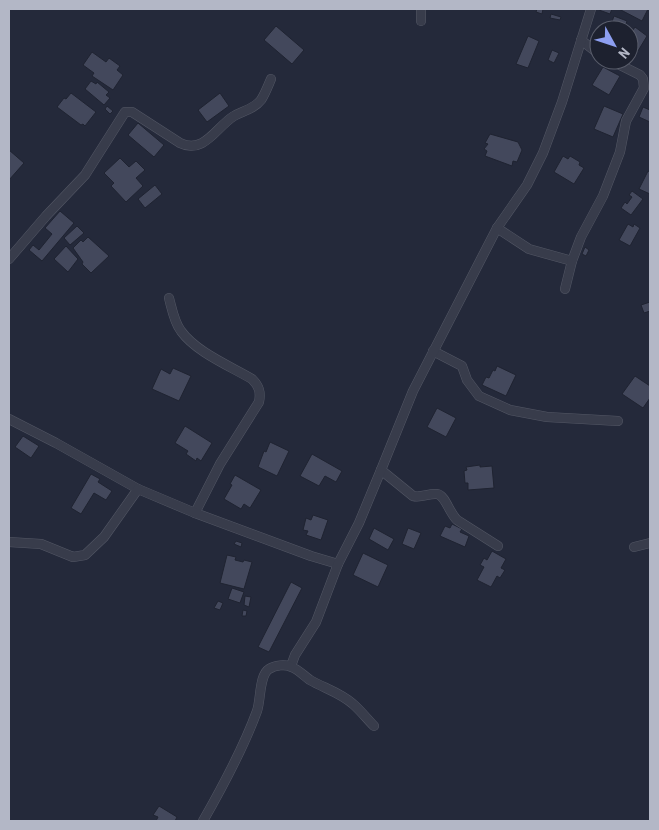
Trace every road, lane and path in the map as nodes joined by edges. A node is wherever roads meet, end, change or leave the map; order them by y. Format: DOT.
graph roads {
  1 [pos="420,9"];
  2 [pos="591,9"];
  3 [pos="421,21"];
  4 [pos="581,40"];
  5 [pos="589,46"];
  6 [pos="629,70"];
  7 [pos="271,79"];
  8 [pos="497,228"];
  9 [pos="9,259"];
  10 [pos="572,261"];
  11 [pos="565,288"];
  12 [pos="169,298"];
  13 [pos="433,351"];
  14 [pos="9,419"];
  15 [pos="618,421"];
  16 [pos="381,470"];
  17 [pos="138,489"];
  18 [pos="195,514"];
  19 [pos="9,542"];
  20 [pos="650,543"];
  21 [pos="498,546"];
  22 [pos="634,547"];
  23 [pos="338,564"];
  24 [pos="291,666"];
  25 [pos="374,726"];
  26 [pos="204,821"];
  1 -- 3 [label="street"];
  2 -- 4 [label="street"];
  4 -- 5 [label="street"];
  4 -- 8 [label="street"];
  6 -- 10 [label="street"];
  7 -- 9 [label="street"];
  8 -- 10 [label="street"];
  8 -- 13 [label="street"];
  10 -- 11 [label="street"];
  12 -- 18 [label="street"];
  13 -- 15 [label="street"];
  13 -- 16 [label="street"];
  14 -- 17 [label="street"];
  16 -- 21 [label="street"];
  16 -- 23 [label="street"];
  17 -- 18 [label="street"];
  17 -- 19 [label="street"];
  18 -- 23 [label="street"];
  20 -- 22 [label="street"];
  23 -- 24 [label="street"];
  24 -- 25 [label="street"];
  24 -- 26 [label="street"];
}
